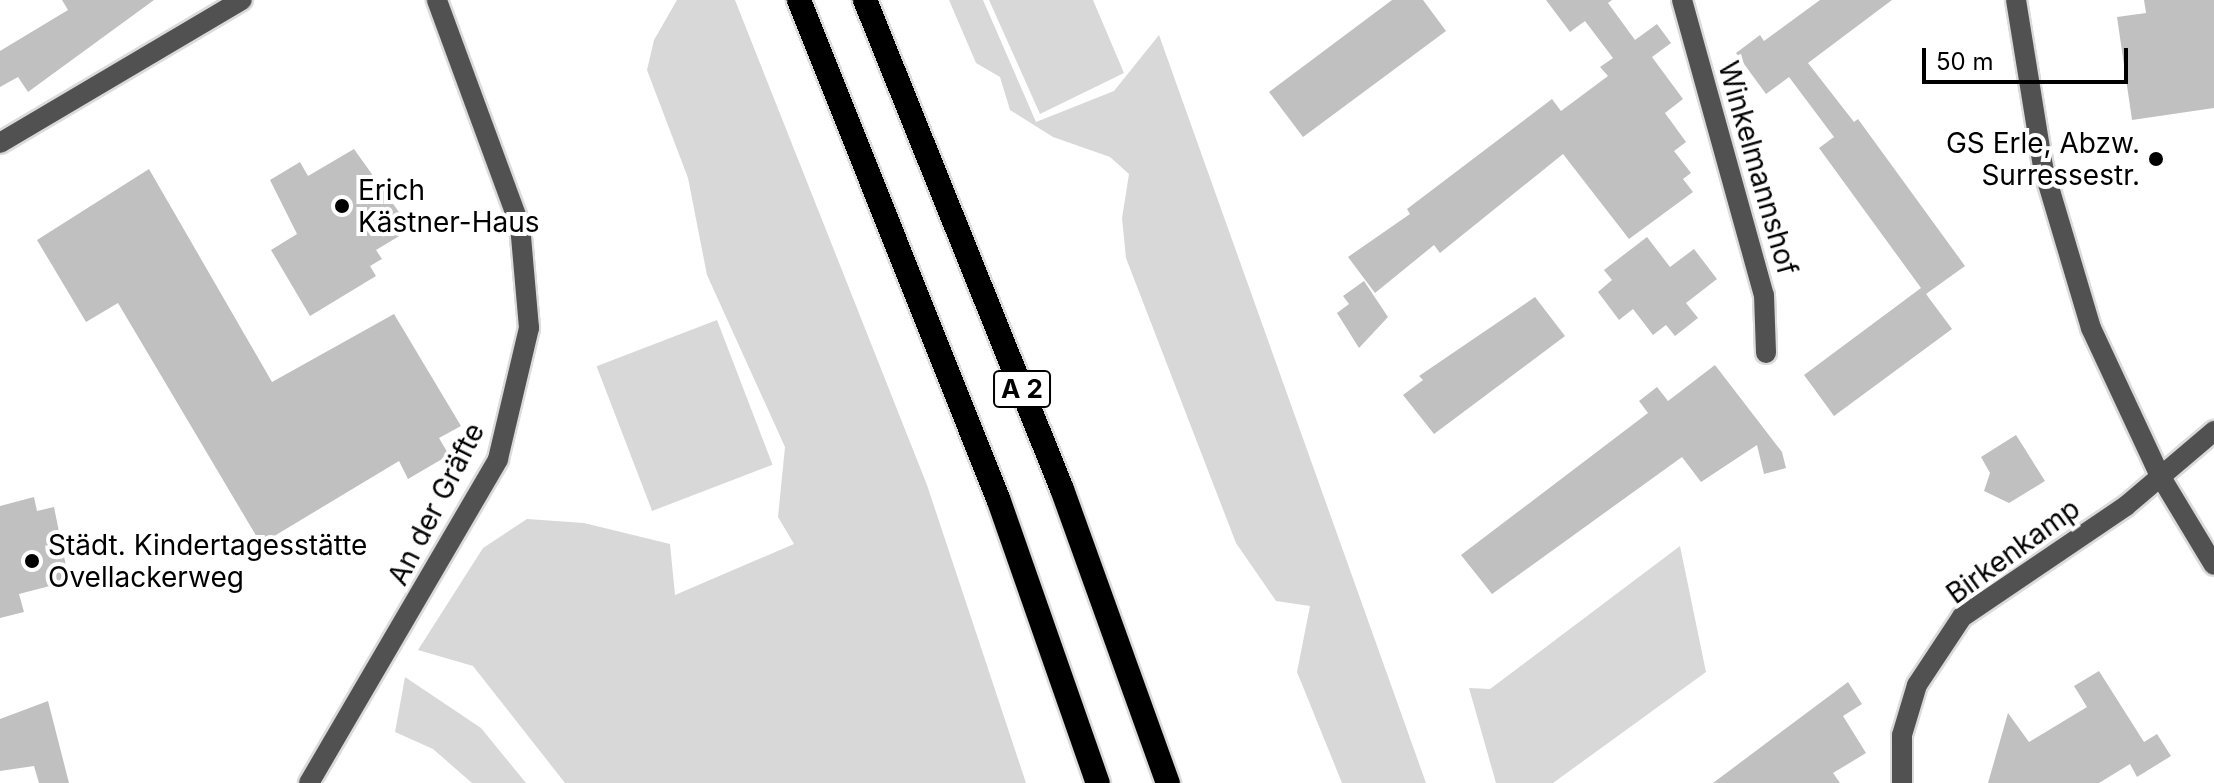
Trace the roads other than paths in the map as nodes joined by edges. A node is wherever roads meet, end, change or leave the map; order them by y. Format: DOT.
graph roads {
  1 [pos="242,0"];
  2 [pos="437,0"];
  3 [pos="799,0"];
  4 [pos="865,0"];
  5 [pos="1682,0"];
  6 [pos="2016,0"];
  7 [pos="0,143"];
  8 [pos="1766,353"];
  9 [pos="2214,431"];
  10 [pos="2159,474"];
  11 [pos="2214,565"];
  12 [pos="309,783"];
  13 [pos="1098,783"];
  14 [pos="1168,783"];
  15 [pos="1902,783"];
  1 -- 7 [label="street"];
  2 -- 12 [label="street, An der Gräfte"];
  3 -- 13 [label="highway, A 2"];
  4 -- 14 [label="highway, A 2"];
  5 -- 8 [label="street, Winkelmannshof"];
  6 -- 10 [label="street"];
  9 -- 10 [label="street, Birkenkamp"];
  10 -- 11 [label="street"];
  10 -- 15 [label="street, Birkenkamp"];
}
